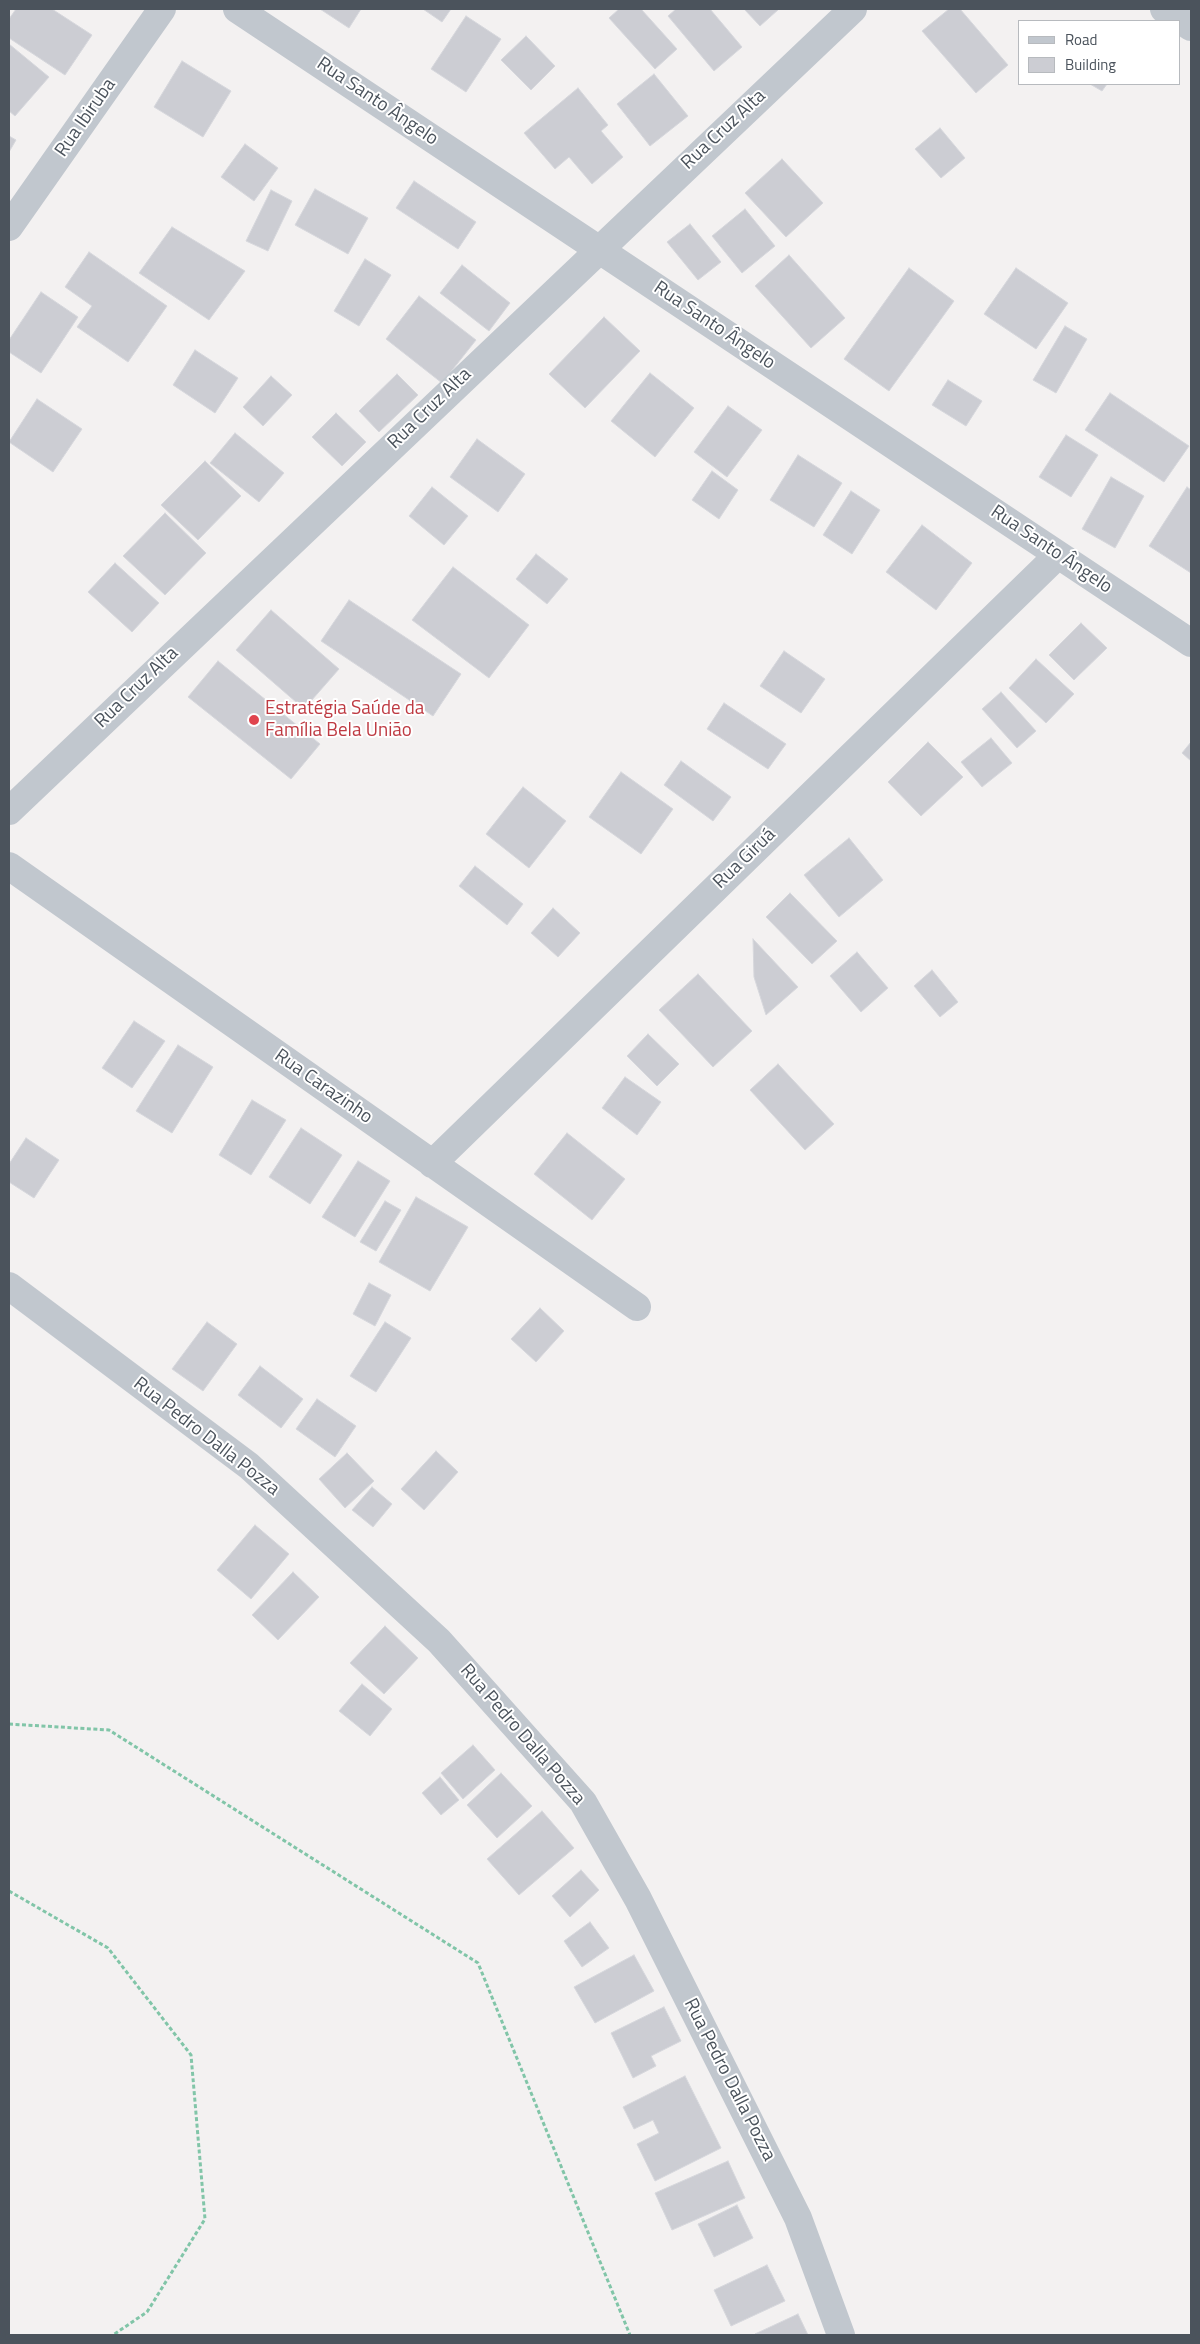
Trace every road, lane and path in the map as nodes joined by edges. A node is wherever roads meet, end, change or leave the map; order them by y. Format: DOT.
graph roads {
  1 [pos="162,9"];
  2 [pos="237,9"];
  3 [pos="853,9"];
  4 [pos="1164,9"];
  5 [pos="1191,27"];
  6 [pos="9,227"];
  7 [pos="598,249"];
  8 [pos="1058,555"];
  9 [pos="1191,643"];
  10 [pos="9,811"];
  11 [pos="9,866"];
  12 [pos="432,1164"];
  13 [pos="9,1286"];
  14 [pos="637,1307"];
  15 [pos="9,1724"];
  16 [pos="9,1891"];
  17 [pos="113,2335"];
  18 [pos="630,2335"];
  19 [pos="841,2335"];
  1 -- 6 [label="street, Rua Ibiruba"];
  2 -- 7 [label="street, Rua Santo Ângelo"];
  3 -- 7 [label="street, Rua Cruz Alta"];
  4 -- 5 [label="street"];
  7 -- 8 [label="street, Rua Santo Ângelo"];
  7 -- 10 [label="street, Rua Cruz Alta"];
  8 -- 9 [label="street, Rua Santo Ângelo"];
  8 -- 12 [label="street, Rua Giruá"];
  11 -- 12 [label="street, Rua Carazinho"];
  12 -- 14 [label="street, Rua Carazinho"];
  13 -- 19 [label="street, Rua Pedro Dalla Pozza"];
  15 -- 18 [label="path"];
  16 -- 17 [label="path"];
}
